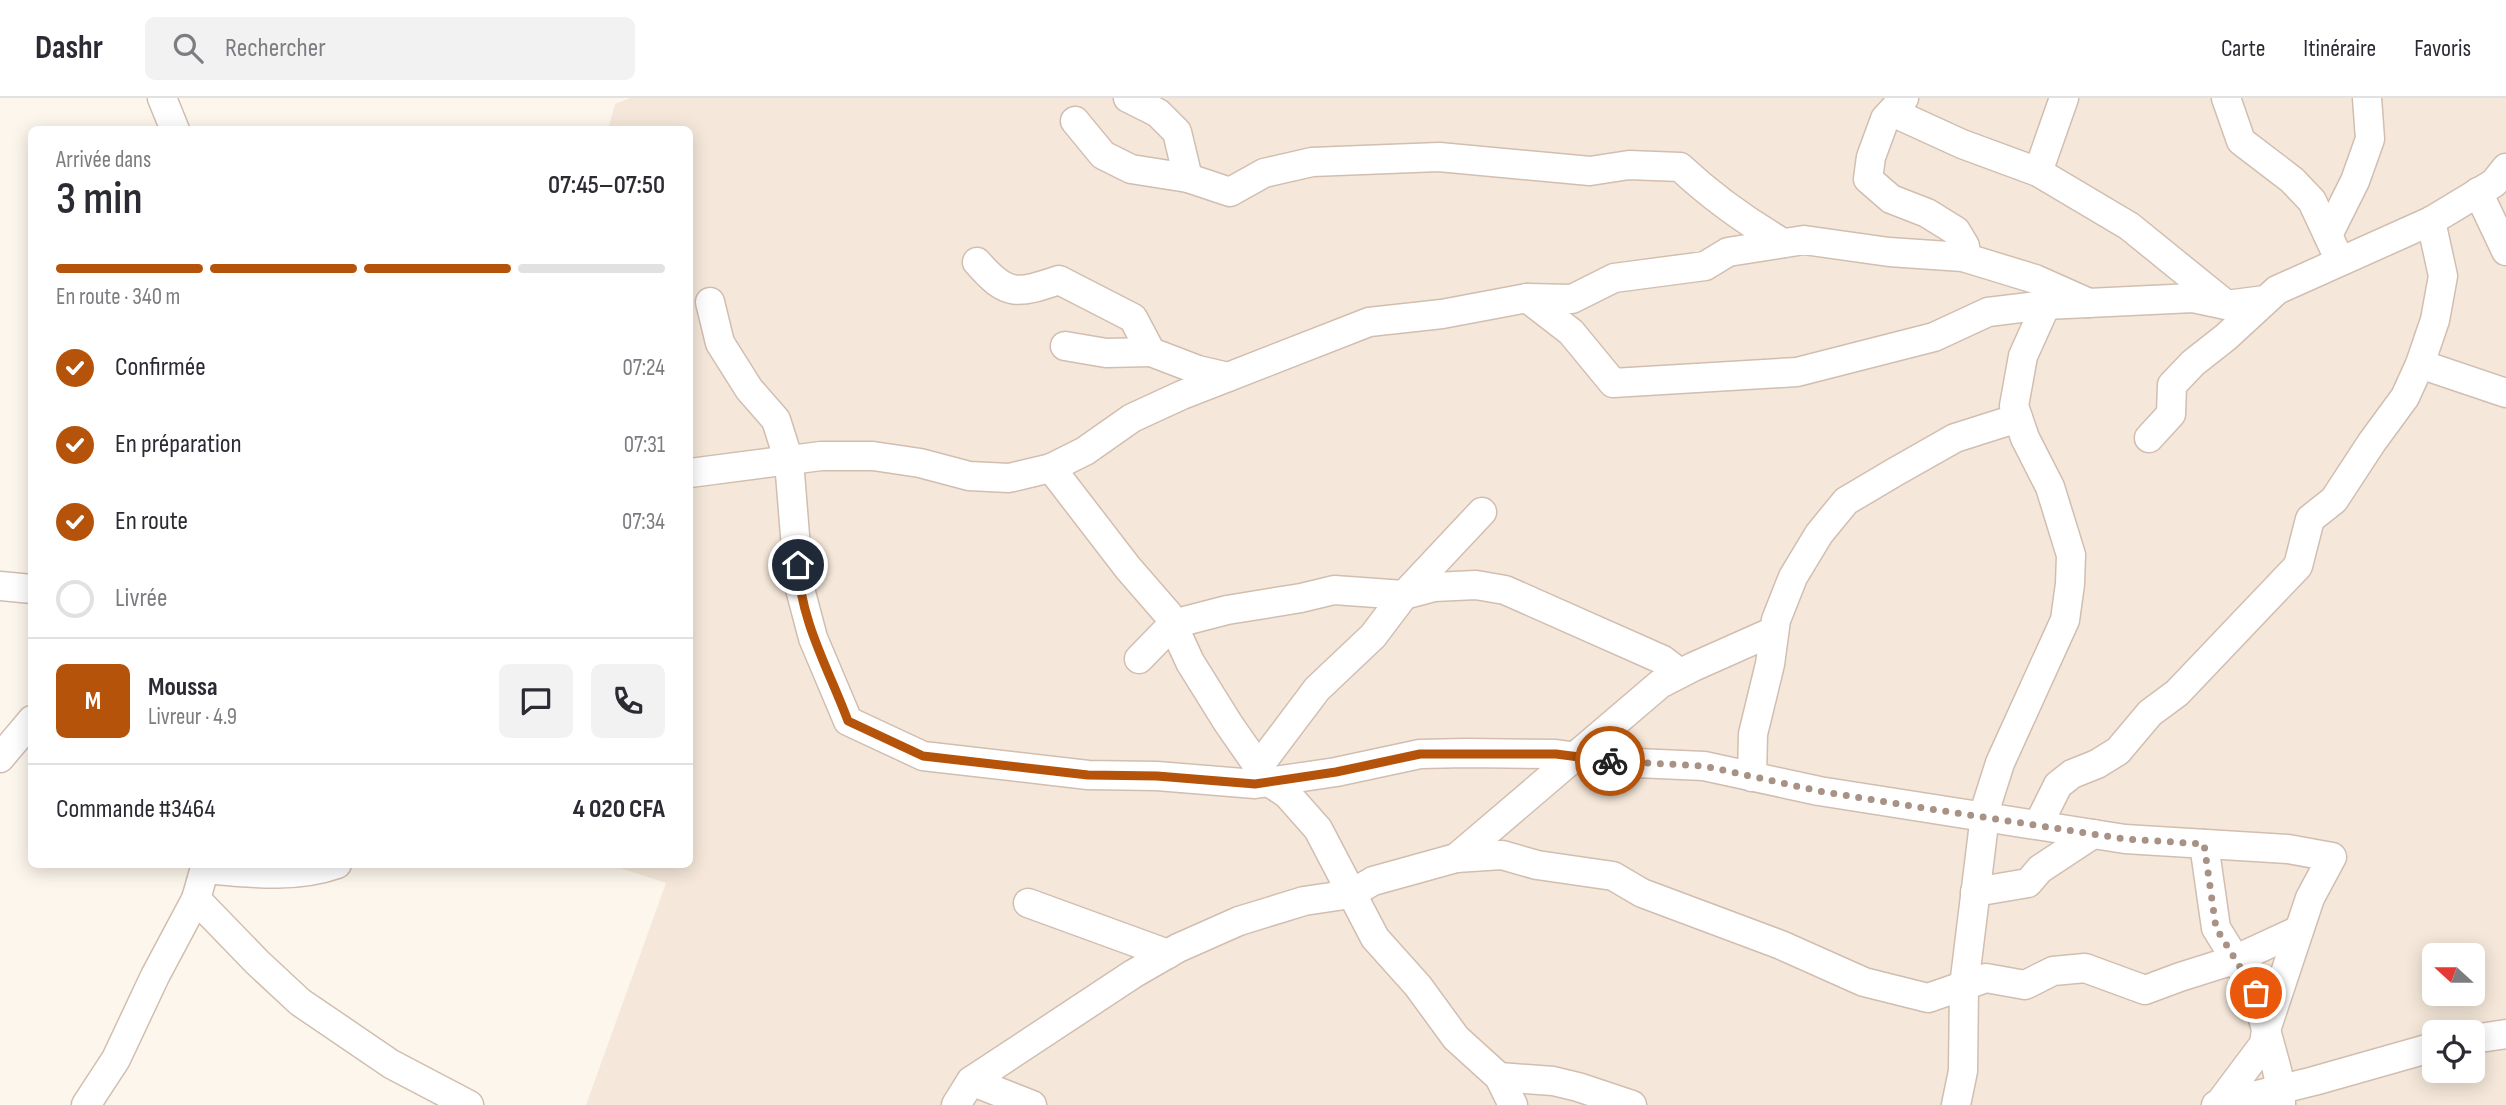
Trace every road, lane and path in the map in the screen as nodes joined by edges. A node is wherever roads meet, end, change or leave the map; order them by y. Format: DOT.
graph roads {
  1 [pos="162,98"];
  2 [pos="1128,98"];
  3 [pos="2064,98"];
  4 [pos="2226,98"];
  5 [pos="2367,98"];
  6 [pos="1898,105"];
  7 [pos="1075,121"];
  8 [pos="173,126"];
  9 [pos="2506,168"];
  10 [pos="2038,172"];
  11 [pos="1188,178"];
  12 [pos="2478,192"];
  13 [pos="2431,221"];
  14 [pos="2328,235"];
  15 [pos="1783,243"];
  16 [pos="2506,251"];
  17 [pos="1963,257"];
  18 [pos="2340,261"];
  19 [pos="977,262"];
  20 [pos="1527,298"];
  21 [pos="2265,300"];
  22 [pos="710,302"];
  23 [pos="2089,303"];
  24 [pos="2046,305"];
  25 [pos="2226,305"];
  26 [pos="1065,346"];
  27 [pos="1151,352"];
  28 [pos="2420,364"];
  29 [pos="1228,377"];
  30 [pos="2506,393"];
  31 [pos="2018,418"];
  32 [pos="2149,438"];
  33 [pos="789,461"];
  34 [pos="1051,468"];
  35 [pos="693,473"];
  36 [pos="1482,512"];
  37 [pos="0,586"];
  38 [pos="28,589"];
  39 [pos="1404,595"];
  40 [pos="1172,624"];
  41 [pos="1774,631"];
  42 [pos="1139,659"];
  43 [pos="1680,673"];
  44 [pos="28,725"];
  45 [pos="1575,757"];
  46 [pos="0,758"];
  47 [pos="1264,774"];
  48 [pos="1752,777"];
  49 [pos="1985,816"];
  50 [pos="2038,825"];
  51 [pos="2093,834"];
  52 [pos="2204,844"];
  53 [pos="1456,858"];
  54 [pos="205,868"];
  55 [pos="213,868"];
  56 [pos="327,868"];
  57 [pos="1975,892"];
  58 [pos="1351,894"];
  59 [pos="196,899"];
  60 [pos="1028,903"];
  61 [pos="2299,930"];
  62 [pos="1168,954"];
  63 [pos="2234,960"];
  64 [pos="1964,986"];
  65 [pos="2266,1030"];
  66 [pos="2506,1034"];
  67 [pos="2485,1037"];
  68 [pos="2422,1051"];
  69 [pos="1499,1077"];
  70 [pos="963,1093"];
  71 [pos="2281,1097"];
  72 [pos="86,1105"];
  73 [pos="469,1105"];
  74 [pos="1032,1105"];
  75 [pos="1513,1105"];
  76 [pos="1632,1105"];
  77 [pos="1956,1105"];
  78 [pos="2218,1105"];
  1 -- 8 [label="street"];
  2 -- 11 [label="street"];
  3 -- 10 [label="street"];
  4 -- 14 [label="street"];
  5 -- 14 [label="street"];
  6 -- 10 [label="street"];
  6 -- 17 [label="street"];
  7 -- 11 [label="street"];
  9 -- 12 [label="street"];
  10 -- 25 [label="street"];
  11 -- 15 [label="street"];
  12 -- 13 [label="street"];
  12 -- 16 [label="street"];
  13 -- 18 [label="street"];
  13 -- 28 [label="street"];
  14 -- 18 [label="street"];
  15 -- 17 [label="street"];
  15 -- 20 [label="street"];
  17 -- 23 [label="street"];
  18 -- 21 [label="street"];
  19 -- 27 [label="street"];
  20 -- 24 [label="street"];
  20 -- 29 [label="street"];
  21 -- 25 [label="street"];
  21 -- 32 [label="street"];
  22 -- 33 [label="street"];
  23 -- 24 [label="street"];
  23 -- 25 [label="street"];
  24 -- 31 [label="street"];
  26 -- 27 [label="street"];
  27 -- 29 [label="street"];
  28 -- 30 [label="street"];
  28 -- 50 [label="street"];
  29 -- 34 [label="street"];
  31 -- 41 [label="street"];
  31 -- 49 [label="street"];
  33 -- 34 [label="street"];
  33 -- 35 [label="street"];
  33 -- 47 [label="street"];
  34 -- 40 [label="street"];
  36 -- 39 [label="street"];
  37 -- 38 [label="street"];
  39 -- 40 [label="street"];
  39 -- 43 [label="street"];
  39 -- 47 [label="street"];
  40 -- 42 [label="street"];
  40 -- 47 [label="street"];
  41 -- 43 [label="street"];
  41 -- 48 [label="street"];
  43 -- 45 [label="street"];
  44 -- 46 [label="street"];
  45 -- 47 [label="street"];
  45 -- 48 [label="street"];
  45 -- 53 [label="street"];
  47 -- 58 [label="street"];
  48 -- 49 [label="street"];
  49 -- 50 [label="street"];
  49 -- 57 [label="street"];
  50 -- 51 [label="street"];
  51 -- 52 [label="street"];
  51 -- 57 [label="street"];
  52 -- 61 [label="street"];
  52 -- 63 [label="street"];
  53 -- 58 [label="street"];
  53 -- 64 [label="street"];
  54 -- 59 [label="street"];
  55 -- 56 [label="street"];
  57 -- 64 [label="street"];
  58 -- 62 [label="street"];
  58 -- 69 [label="street"];
  59 -- 72 [label="street"];
  59 -- 73 [label="street"];
  60 -- 62 [label="street"];
  61 -- 63 [label="street"];
  61 -- 65 [label="street"];
  62 -- 70 [label="street"];
  63 -- 64 [label="street"];
  63 -- 65 [label="street"];
  64 -- 77 [label="street"];
  65 -- 71 [label="street"];
  65 -- 78 [label="street"];
  66 -- 67 [label="street"];
  68 -- 71 [label="street"];
  69 -- 75 [label="street"];
  69 -- 76 [label="street"];
  70 -- 74 [label="street"];
  71 -- 78 [label="street"];
}
